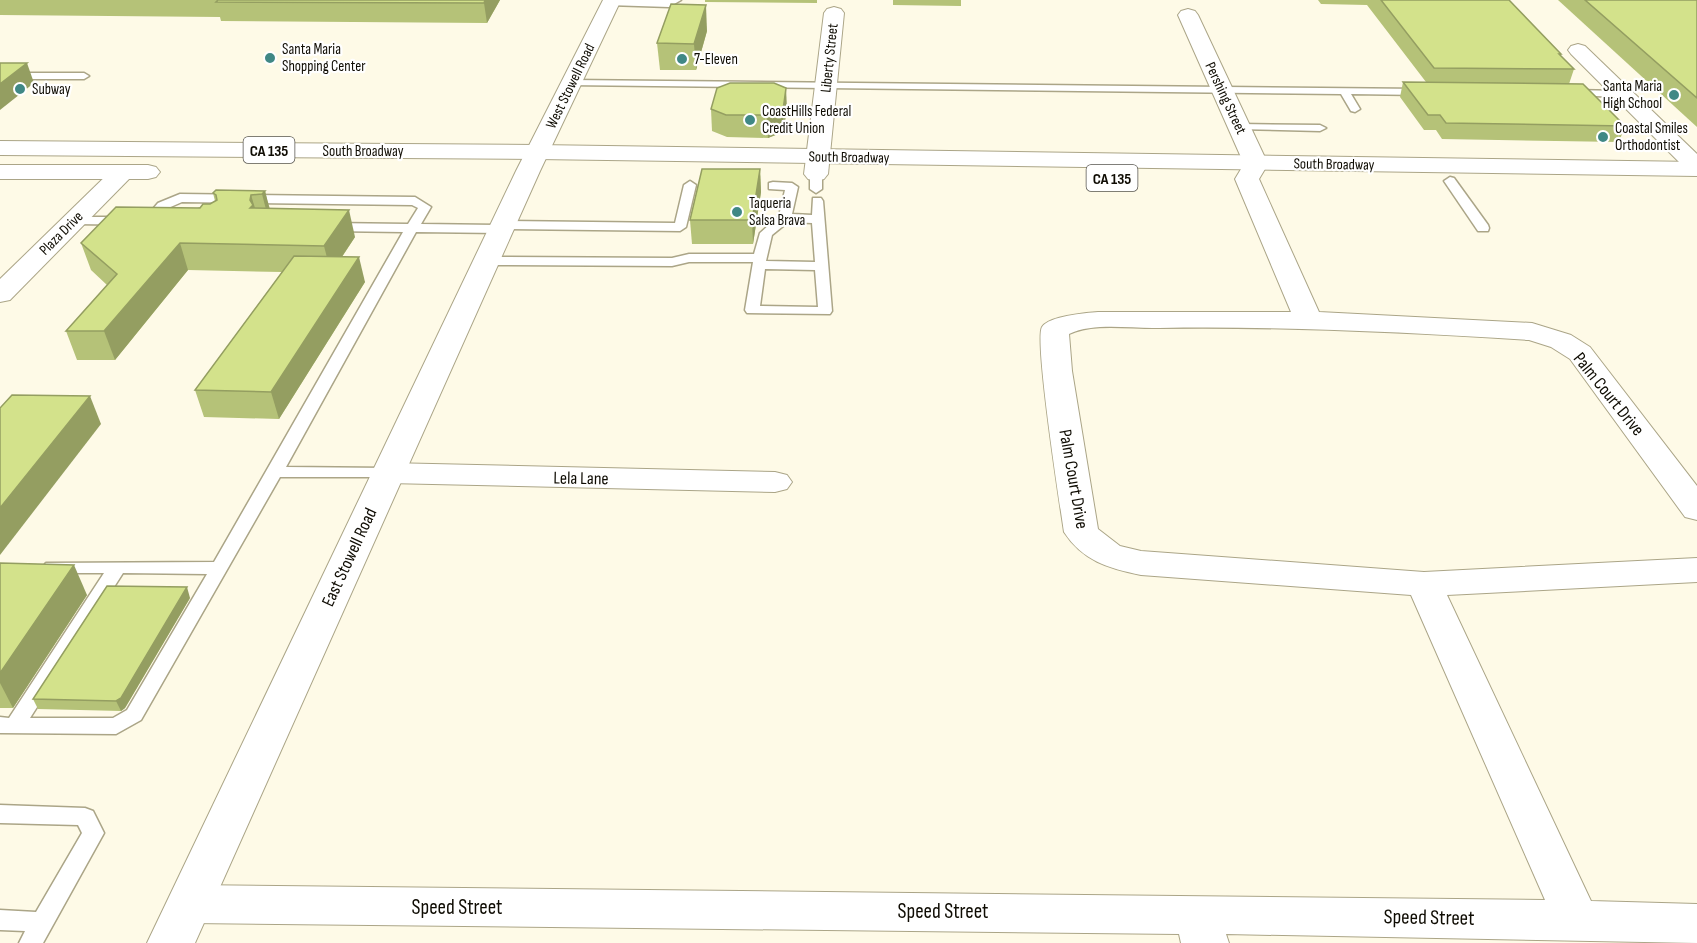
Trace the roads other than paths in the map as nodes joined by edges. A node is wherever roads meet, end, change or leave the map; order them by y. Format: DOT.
graph roads {
  1 [pos="676,0"];
  2 [pos="611,2"];
  3 [pos="834,13"];
  4 [pos="1188,15"];
  5 [pos="1578,50"];
  6 [pos="0,76"];
  7 [pos="84,76"];
  8 [pos="571,83"];
  9 [pos="826,86"];
  10 [pos="1221,90"];
  11 [pos="1344,91"];
  12 [pos="1429,92"];
  13 [pos="1554,93"];
  14 [pos="1622,94"];
  15 [pos="1355,109"];
  16 [pos="1239,127"];
  17 [pos="1320,128"];
  18 [pos="0,148"];
  19 [pos="532,162"];
  20 [pos="1697,168"];
  21 [pos="1251,171"];
  22 [pos="0,172"];
  23 [pos="123,172"];
  24 [pos="817,180"];
  25 [pos="695,181"];
  26 [pos="1450,181"];
  27 [pos="770,182"];
  28 [pos="1697,183"];
  29 [pos="784,218"];
  30 [pos="818,219"];
  31 [pos="75,220"];
  32 [pos="322,227"];
  33 [pos="502,227"];
  34 [pos="412,228"];
  35 [pos="1483,228"];
  36 [pos="487,261"];
  37 [pos="760,262"];
  38 [pos="821,266"];
  39 [pos="0,294"];
  40 [pos="1309,321"];
  41 [pos="275,472"];
  42 [pos="388,473"];
  43 [pos="775,482"];
  44 [pos="1697,508"];
  45 [pos="32,567"];
  46 [pos="117,568"];
  47 [pos="219,568"];
  48 [pos="1697,570"];
  49 [pos="1424,584"];
  50 [pos="7,725"];
  51 [pos="0,814"];
  52 [pos="1577,920"];
  53 [pos="0,921"];
  54 [pos="43,922"];
  55 [pos="181,924"];
  56 [pos="1697,924"];
  57 [pos="1202,928"];
  58 [pos="31,943"];
  1 -- 2 [label="lane"];
  2 -- 8 [label="street, West Stowell Road"];
  3 -- 9 [label="street, Liberty Street"];
  4 -- 10 [label="street, Pershing Street"];
  5 -- 14 [label="street"];
  6 -- 7 [label="lane"];
  8 -- 9 [label="lane"];
  8 -- 19 [label="street, West Stowell Road"];
  9 -- 10 [label="lane"];
  9 -- 24 [label="street, Liberty Street"];
  10 -- 11 [label="lane"];
  10 -- 16 [label="street, Pershing Street"];
  11 -- 12 [label="lane"];
  11 -- 15 [label="lane"];
  13 -- 14 [label="lane"];
  14 -- 20 [label="street"];
  16 -- 17 [label="lane"];
  16 -- 21 [label="street, Pershing Street"];
  18 -- 19 [label="street, South Broadway / CA 135"];
  19 -- 23 [label="street, South Broadway / CA 135"];
  19 -- 24 [label="street, South Broadway / CA 135"];
  19 -- 25 [label="street, South Broadway / CA 135"];
  19 -- 33 [label="street, East Stowell Road"];
  20 -- 21 [label="street, South Broadway / CA 135"];
  21 -- 24 [label="street, South Broadway / CA 135"];
  21 -- 26 [label="street, South Broadway / CA 135"];
  21 -- 40 [label="street"];
  22 -- 23 [label="street, South Broadway / CA 135"];
  23 -- 31 [label="street, Plaza Drive"];
  24 -- 27 [label="street, South Broadway / CA 135"];
  24 -- 30 [label="lane"];
  25 -- 27 [label="street, South Broadway / CA 135"];
  25 -- 33 [label="lane"];
  26 -- 28 [label="street, South Broadway / CA 135"];
  26 -- 35 [label="lane"];
  27 -- 29 [label="lane"];
  29 -- 30 [label="lane"];
  29 -- 37 [label="lane"];
  30 -- 38 [label="lane"];
  31 -- 34 [label="lane"];
  31 -- 39 [label="street, Plaza Drive"];
  32 -- 34 [label="lane"];
  33 -- 34 [label="lane"];
  33 -- 36 [label="street, East Stowell Road"];
  34 -- 41 [label="lane"];
  36 -- 37 [label="lane"];
  36 -- 42 [label="street, East Stowell Road"];
  37 -- 38 [label="lane"];
  37 -- 38 [label="lane"];
  40 -- 44 [label="street, Palm Court Drive"];
  40 -- 49 [label="street, Palm Court Drive"];
  41 -- 42 [label="lane"];
  41 -- 47 [label="lane"];
  42 -- 43 [label="street, Lela Lane"];
  42 -- 55 [label="street, East Stowell Road"];
  45 -- 46 [label="lane"];
  46 -- 47 [label="lane"];
  46 -- 50 [label="lane"];
  47 -- 50 [label="lane"];
  48 -- 49 [label="street, Palm Court Drive"];
  49 -- 52 [label="street"];
  51 -- 54 [label="lane"];
  52 -- 56 [label="street, Speed Street"];
  52 -- 57 [label="street, Speed Street"];
  53 -- 54 [label="lane"];
  54 -- 58 [label="lane"];
  55 -- 57 [label="street, Speed Street"];
}
